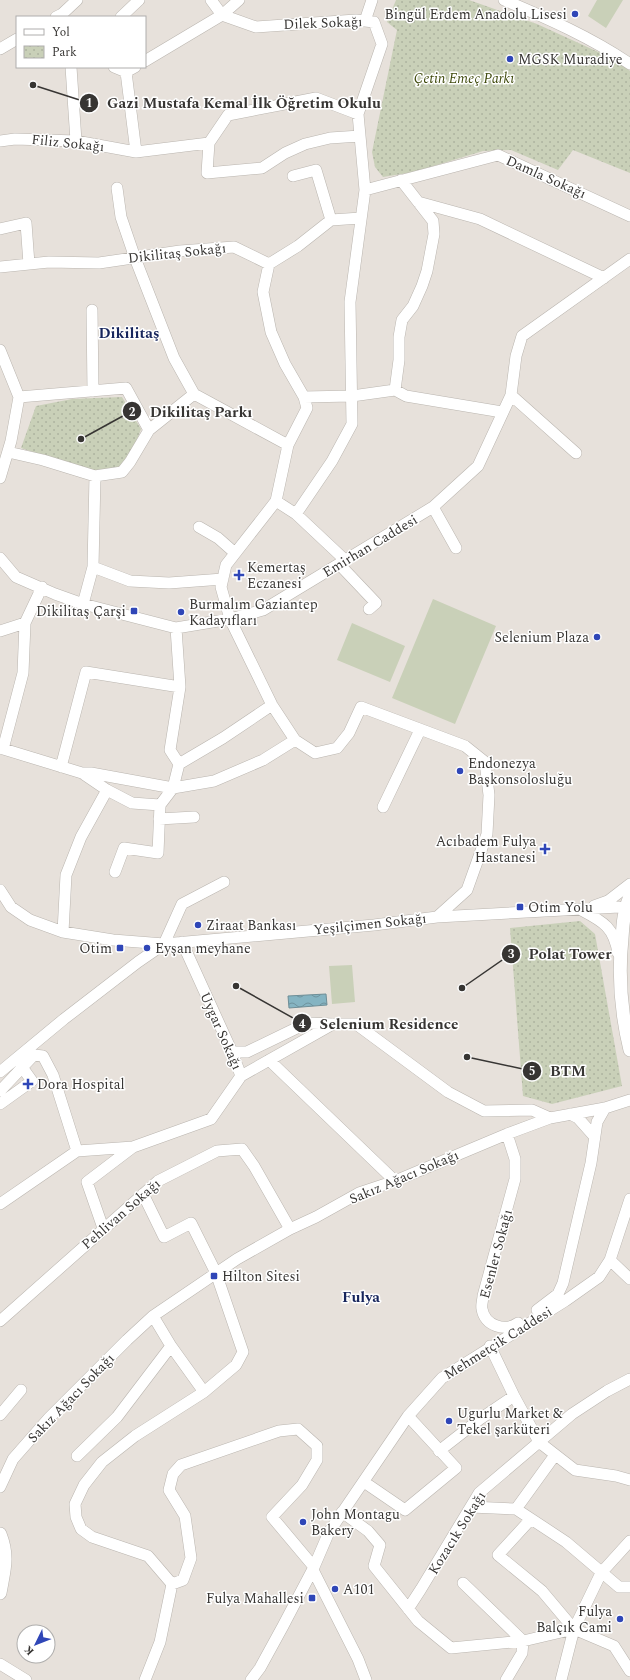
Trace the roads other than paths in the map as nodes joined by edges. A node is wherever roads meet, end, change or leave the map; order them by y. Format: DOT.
graph roads {
  1 [pos="76,0"];
  2 [pos="139,0"];
  3 [pos="211,0"];
  4 [pos="239,0"];
  5 [pos="372,0"];
  6 [pos="504,0"];
  7 [pos="222,15"];
  8 [pos="61,16"];
  9 [pos="122,16"];
  10 [pos="365,21"];
  11 [pos="16,40"];
  12 [pos="0,49"];
  13 [pos="146,60"];
  14 [pos="630,64"];
  15 [pos="71,68"];
  16 [pos="120,68"];
  17 [pos="131,70"];
  18 [pos="358,114"];
  19 [pos="360,136"];
  20 [pos="0,141"];
  21 [pos="76,141"];
  22 [pos="209,143"];
  23 [pos="136,152"];
  24 [pos="293,176"];
  25 [pos="401,180"];
  26 [pos="117,188"];
  27 [pos="365,190"];
  28 [pos="418,202"];
  29 [pos="630,216"];
  30 [pos="361,218"];
  31 [pos="330,220"];
  32 [pos="0,229"];
  33 [pos="135,258"];
  34 [pos="630,259"];
  35 [pos="29,264"];
  36 [pos="269,264"];
  37 [pos="0,267"];
  38 [pos="604,278"];
  39 [pos="92,310"];
  40 [pos="0,350"];
  41 [pos="395,390"];
  42 [pos="93,391"];
  43 [pos="194,394"];
  44 [pos="510,394"];
  45 [pos="352,396"];
  46 [pos="304,397"];
  47 [pos="19,398"];
  48 [pos="502,412"];
  49 [pos="149,430"];
  50 [pos="0,437"];
  51 [pos="11,441"];
  52 [pos="288,445"];
  53 [pos="8,452"];
  54 [pos="576,453"];
  55 [pos="95,476"];
  56 [pos="0,478"];
  57 [pos="276,501"];
  58 [pos="433,507"];
  59 [pos="296,514"];
  60 [pos="199,527"];
  61 [pos="456,548"];
  62 [pos="235,554"];
  63 [pos="0,558"];
  64 [pos="342,562"];
  65 [pos="93,567"];
  66 [pos="223,579"];
  67 [pos="42,587"];
  68 [pos="82,604"];
  69 [pos="369,609"];
  70 [pos="230,619"];
  71 [pos="25,623"];
  72 [pos="176,628"];
  73 [pos="0,631"];
  74 [pos="180,687"];
  75 [pos="272,705"];
  76 [pos="420,730"];
  77 [pos="295,740"];
  78 [pos="2,749"];
  79 [pos="179,764"];
  80 [pos="61,767"];
  81 [pos="82,774"];
  82 [pos="172,788"];
  83 [pos="107,790"];
  84 [pos="160,805"];
  85 [pos="383,807"];
  86 [pos="194,817"];
  87 [pos="159,819"];
  88 [pos="115,872"];
  89 [pos="224,882"];
  90 [pos="630,884"];
  91 [pos="0,890"];
  92 [pos="630,896"];
  93 [pos="627,908"];
  94 [pos="582,910"];
  95 [pos="438,917"];
  96 [pos="63,932"];
  97 [pos="182,942"];
  98 [pos="164,944"];
  99 [pos="619,961"];
  100 [pos="627,1021"];
  101 [pos="332,1024"];
  102 [pos="630,1050"];
  103 [pos="232,1052"];
  104 [pos="269,1060"];
  105 [pos="22,1067"];
  106 [pos="0,1070"];
  107 [pos="241,1076"];
  108 [pos="0,1091"];
  109 [pos="630,1100"];
  110 [pos="0,1104"];
  111 [pos="605,1108"];
  112 [pos="570,1114"];
  113 [pos="550,1118"];
  114 [pos="507,1134"];
  115 [pos="594,1136"];
  116 [pos="132,1147"];
  117 [pos="77,1151"];
  118 [pos="395,1181"];
  119 [pos="143,1194"];
  120 [pos="630,1200"];
  121 [pos="0,1204"];
  122 [pos="630,1206"];
  123 [pos="624,1217"];
  124 [pos="103,1228"];
  125 [pos="290,1229"];
  126 [pos="610,1260"];
  127 [pos="216,1273"];
  128 [pos="630,1279"];
  129 [pos="561,1297"];
  130 [pos="153,1316"];
  131 [pos="0,1321"];
  132 [pos="171,1346"];
  133 [pos="490,1346"];
  134 [pos="630,1379"];
  135 [pos="21,1390"];
  136 [pos="204,1392"];
  137 [pos="514,1396"];
  138 [pos="0,1415"];
  139 [pos="408,1416"];
  140 [pos="539,1442"];
  141 [pos="439,1451"];
  142 [pos="555,1455"];
  143 [pos="78,1456"];
  144 [pos="630,1480"];
  145 [pos="364,1482"];
  146 [pos="0,1487"];
  147 [pos="471,1507"];
  148 [pos="516,1509"];
  149 [pos="342,1512"];
  150 [pos="531,1519"];
  151 [pos="0,1534"];
  152 [pos="630,1541"];
  153 [pos="314,1568"];
  154 [pos="600,1573"];
  155 [pos="463,1583"];
  156 [pos="172,1584"];
  157 [pos="630,1587"];
  158 [pos="0,1593"];
  159 [pos="408,1609"];
  160 [pos="574,1629"];
  161 [pos="523,1641"];
  162 [pos="0,1664"];
  163 [pos="630,1671"];
  164 [pos="26,1680"];
  165 [pos="146,1680"];
  166 [pos="251,1680"];
  167 [pos="366,1680"];
  168 [pos="506,1680"];
  169 [pos="561,1680"];
  1 -- 8 [label="street"];
  2 -- 9 [label="street"];
  3 -- 7 [label="street"];
  4 -- 7 [label="street"];
  5 -- 10 [label="street"];
  6 -- 14 [label="street"];
  7 -- 10 [label="street, Dilek Sokağı"];
  7 -- 13 [label="street"];
  10 -- 18 [label="street, Dilek Sokağı"];
  11 -- 12 [label="street"];
  15 -- 21 [label="street"];
  16 -- 17 [label="street"];
  17 -- 23 [label="street"];
  18 -- 19 [label="street, Dilek Sokağı"];
  18 -- 22 [label="street"];
  19 -- 22 [label="street"];
  19 -- 27 [label="street, Dilek Sokağı"];
  20 -- 21 [label="street, Filiz Sokağı"];
  21 -- 23 [label="street, Filiz Sokağı"];
  22 -- 23 [label="street, Filiz Sokağı"];
  24 -- 31 [label="street"];
  25 -- 27 [label="street, Damla Sokağı"];
  25 -- 28 [label="street"];
  25 -- 29 [label="street, Damla Sokağı"];
  26 -- 33 [label="street"];
  27 -- 30 [label="street"];
  28 -- 38 [label="street"];
  28 -- 41 [label="street"];
  30 -- 31 [label="street"];
  30 -- 45 [label="street"];
  31 -- 36 [label="street"];
  32 -- 35 [label="street"];
  33 -- 35 [label="street, Dikilitaş Sokağı"];
  33 -- 36 [label="street, Dikilitaş Sokağı"];
  33 -- 43 [label="street"];
  34 -- 38 [label="street, Emirhan Caddesi"];
  35 -- 37 [label="street, Dikilitaş Sokağı"];
  36 -- 46 [label="street"];
  38 -- 44 [label="street, Emirhan Caddesi"];
  39 -- 42 [label="street"];
  40 -- 47 [label="street"];
  41 -- 45 [label="street"];
  41 -- 48 [label="street"];
  42 -- 47 [label="street"];
  42 -- 49 [label="street"];
  43 -- 49 [label="street"];
  43 -- 52 [label="street"];
  44 -- 48 [label="street, Emirhan Caddesi"];
  44 -- 54 [label="street"];
  45 -- 46 [label="street"];
  45 -- 59 [label="street"];
  46 -- 52 [label="street"];
  47 -- 51 [label="street"];
  48 -- 58 [label="street, Emirhan Caddesi"];
  49 -- 55 [label="street"];
  50 -- 51 [label="street"];
  51 -- 53 [label="street"];
  52 -- 57 [label="street"];
  53 -- 55 [label="street"];
  53 -- 56 [label="street"];
  55 -- 65 [label="street"];
  57 -- 59 [label="street"];
  57 -- 62 [label="street"];
  58 -- 61 [label="street"];
  58 -- 64 [label="street, Emirhan Caddesi"];
  59 -- 64 [label="street"];
  60 -- 62 [label="street"];
  62 -- 66 [label="street"];
  63 -- 67 [label="street, Emirhan Caddesi"];
  64 -- 69 [label="street"];
  64 -- 70 [label="street, Emirhan Caddesi"];
  65 -- 66 [label="street"];
  65 -- 68 [label="street"];
  66 -- 70 [label="street"];
  67 -- 68 [label="street, Emirhan Caddesi"];
  67 -- 71 [label="street"];
  68 -- 72 [label="street, Emirhan Caddesi"];
  70 -- 72 [label="street, Emirhan Caddesi"];
  70 -- 75 [label="street"];
  71 -- 73 [label="street"];
  71 -- 78 [label="street"];
  72 -- 74 [label="street"];
  74 -- 79 [label="street"];
  74 -- 80 [label="street"];
  75 -- 77 [label="street"];
  75 -- 79 [label="street"];
  76 -- 77 [label="street"];
  76 -- 85 [label="street"];
  76 -- 95 [label="street"];
  77 -- 82 [label="street"];
  78 -- 80 [label="street"];
  79 -- 82 [label="street"];
  80 -- 81 [label="street"];
  81 -- 82 [label="street"];
  81 -- 83 [label="street"];
  82 -- 84 [label="street"];
  83 -- 84 [label="street"];
  83 -- 96 [label="street"];
  84 -- 87 [label="street"];
  86 -- 87 [label="street"];
  87 -- 88 [label="street"];
  89 -- 98 [label="street"];
  90 -- 94 [label="street, Yeşilçimen Sokağı"];
  91 -- 96 [label="street, Yeşilçimen Sokağı"];
  92 -- 93 [label="main road"];
  93 -- 94 [label="street, Yeşilçimen Sokağı"];
  93 -- 99 [label="main road"];
  94 -- 95 [label="street, Yeşilçimen Sokağı"];
  94 -- 99 [label="street"];
  95 -- 97 [label="street, Yeşilçimen Sokağı"];
  96 -- 98 [label="street, Yeşilçimen Sokağı"];
  97 -- 98 [label="street, Yeşilçimen Sokağı"];
  97 -- 103 [label="street, Uygar Sokağı"];
  98 -- 106 [label="street"];
  99 -- 100 [label="main road"];
  100 -- 102 [label="main road"];
  101 -- 103 [label="street"];
  101 -- 104 [label="street"];
  101 -- 113 [label="street"];
  103 -- 107 [label="street, Uygar Sokağı"];
  104 -- 107 [label="street"];
  104 -- 118 [label="street"];
  105 -- 108 [label="street"];
  105 -- 110 [label="street"];
  105 -- 117 [label="street"];
  107 -- 116 [label="street, Uygar Sokağı"];
  109 -- 111 [label="street, Sakız Ağacı Sokağı"];
  111 -- 112 [label="street, Sakız Ağacı Sokağı"];
  111 -- 115 [label="street"];
  112 -- 113 [label="street, Sakız Ağacı Sokağı"];
  112 -- 115 [label="street"];
  113 -- 114 [label="street, Sakız Ağacı Sokağı"];
  114 -- 118 [label="street, Sakız Ağacı Sokağı"];
  114 -- 129 [label="street, Esenler Sokağı"];
  115 -- 129 [label="street"];
  116 -- 117 [label="street, Uygar Sokağı"];
  116 -- 124 [label="street"];
  117 -- 121 [label="street"];
  118 -- 125 [label="street, Sakız Ağacı Sokağı"];
  119 -- 124 [label="street, Pehlivan Sokağı"];
  119 -- 125 [label="street, Pehlivan Sokağı"];
  119 -- 127 [label="street"];
  120 -- 123 [label="street, Mehmetçik Caddesi"];
  122 -- 123 [label="street, Mehmetçik Caddesi"];
  123 -- 126 [label="street, Mehmetçik Caddesi"];
  124 -- 131 [label="street, Pehlivan Sokağı"];
  125 -- 127 [label="street, Sakız Ağacı Sokağı"];
  126 -- 128 [label="street"];
  126 -- 129 [label="street, Mehmetçik Caddesi"];
  127 -- 130 [label="street, Sakız Ağacı Sokağı"];
  127 -- 136 [label="street"];
  129 -- 133 [label="street, Mehmetçik Caddesi"];
  130 -- 132 [label="street"];
  130 -- 146 [label="street, Sakız Ağacı Sokağı"];
  132 -- 136 [label="street"];
  132 -- 143 [label="street"];
  133 -- 137 [label="street"];
  133 -- 139 [label="street, Mehmetçik Caddesi"];
  134 -- 140 [label="street, Kozacık Sokağı"];
  135 -- 138 [label="street"];
  136 -- 156 [label="street"];
  137 -- 140 [label="street"];
  137 -- 141 [label="street"];
  139 -- 141 [label="street"];
  139 -- 145 [label="street, Mehmetçik Caddesi"];
  140 -- 142 [label="street"];
  140 -- 147 [label="street, Kozacık Sokağı"];
  141 -- 145 [label="street"];
  142 -- 144 [label="street"];
  142 -- 148 [label="street"];
  145 -- 149 [label="street, Mehmetçik Caddesi"];
  147 -- 148 [label="street"];
  147 -- 159 [label="street, Kozacık Sokağı"];
  148 -- 150 [label="street"];
  149 -- 153 [label="street, Mehmetçik Caddesi"];
  149 -- 159 [label="street"];
  150 -- 154 [label="street"];
  150 -- 160 [label="street"];
  151 -- 158 [label="main road"];
  152 -- 154 [label="street"];
  153 -- 156 [label="street"];
  153 -- 166 [label="street, Mehmetçik Caddesi"];
  153 -- 167 [label="street"];
  154 -- 157 [label="street"];
  154 -- 160 [label="street"];
  155 -- 161 [label="street"];
  156 -- 165 [label="street"];
  159 -- 161 [label="street"];
  160 -- 161 [label="street"];
  160 -- 163 [label="street"];
  160 -- 169 [label="street"];
  161 -- 168 [label="street"];
  162 -- 164 [label="street"];
}
